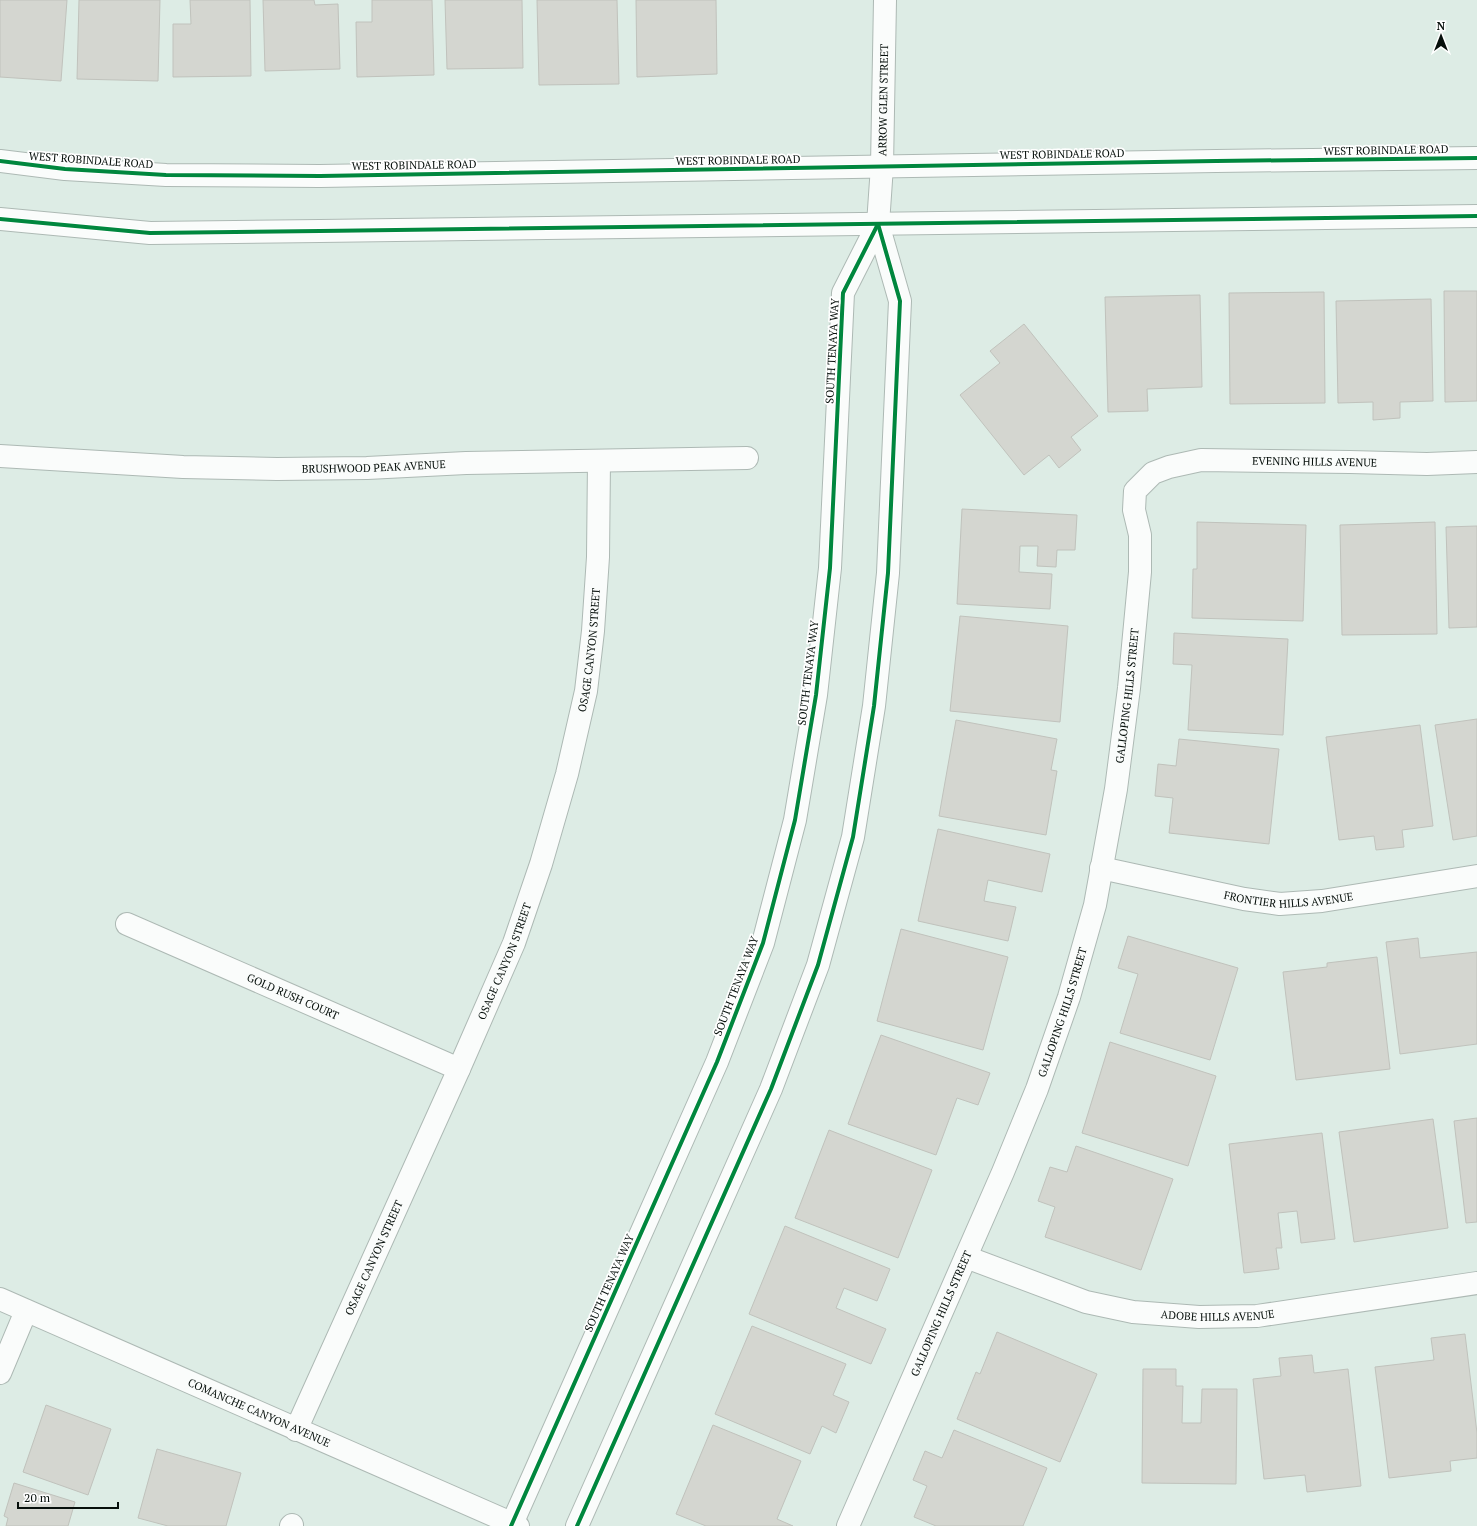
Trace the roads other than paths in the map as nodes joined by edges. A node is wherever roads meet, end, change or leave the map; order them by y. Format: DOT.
graph roads {
  1 [pos="885,0"];
  2 [pos="1477,158"];
  3 [pos="0,161"];
  4 [pos="882,166"];
  5 [pos="1477,216"];
  6 [pos="0,219"];
  7 [pos="878,224"];
  8 [pos="0,456"];
  9 [pos="747,458"];
  10 [pos="599,461"];
  11 [pos="1477,462"];
  12 [pos="1153,473"];
  13 [pos="1101,868"];
  14 [pos="1477,876"];
  15 [pos="127,924"];
  16 [pos="459,1069"];
  17 [pos="966,1257"];
  18 [pos="1477,1283"];
  19 [pos="0,1299"];
  20 [pos="26,1311"];
  21 [pos="0,1373"];
  22 [pos="296,1430"];
  23 [pos="514,1525"];
  24 [pos="577,1526"];
  25 [pos="848,1526"];
  1 -- 4 [label="street, ARROW GLEN STREET"];
  2 -- 4 [label="street, WEST ROBINDALE ROAD"];
  3 -- 4 [label="street, WEST ROBINDALE ROAD"];
  4 -- 7 [label="street, ARROW GLEN STREET"];
  5 -- 7 [label="street"];
  6 -- 7 [label="street"];
  7 -- 23 [label="street, SOUTH TENAYA WAY"];
  7 -- 24 [label="street"];
  8 -- 10 [label="street, BRUSHWOOD PEAK AVENUE"];
  9 -- 10 [label="street, BRUSHWOOD PEAK AVENUE"];
  10 -- 16 [label="street, OSAGE CANYON STREET"];
  11 -- 12 [label="street, EVENING HILLS AVENUE"];
  12 -- 13 [label="street, GALLOPING HILLS STREET"];
  13 -- 14 [label="street, FRONTIER HILLS AVENUE"];
  13 -- 17 [label="street, GALLOPING HILLS STREET"];
  15 -- 16 [label="street, GOLD RUSH COURT"];
  16 -- 22 [label="street, OSAGE CANYON STREET"];
  17 -- 18 [label="street, ADOBE HILLS AVENUE"];
  17 -- 25 [label="street, GALLOPING HILLS STREET"];
  19 -- 20 [label="street, COMANCHE CANYON AVENUE"];
  20 -- 21 [label="street"];
  20 -- 22 [label="street, COMANCHE CANYON AVENUE"];
  22 -- 23 [label="street, COMANCHE CANYON AVENUE"];
}
